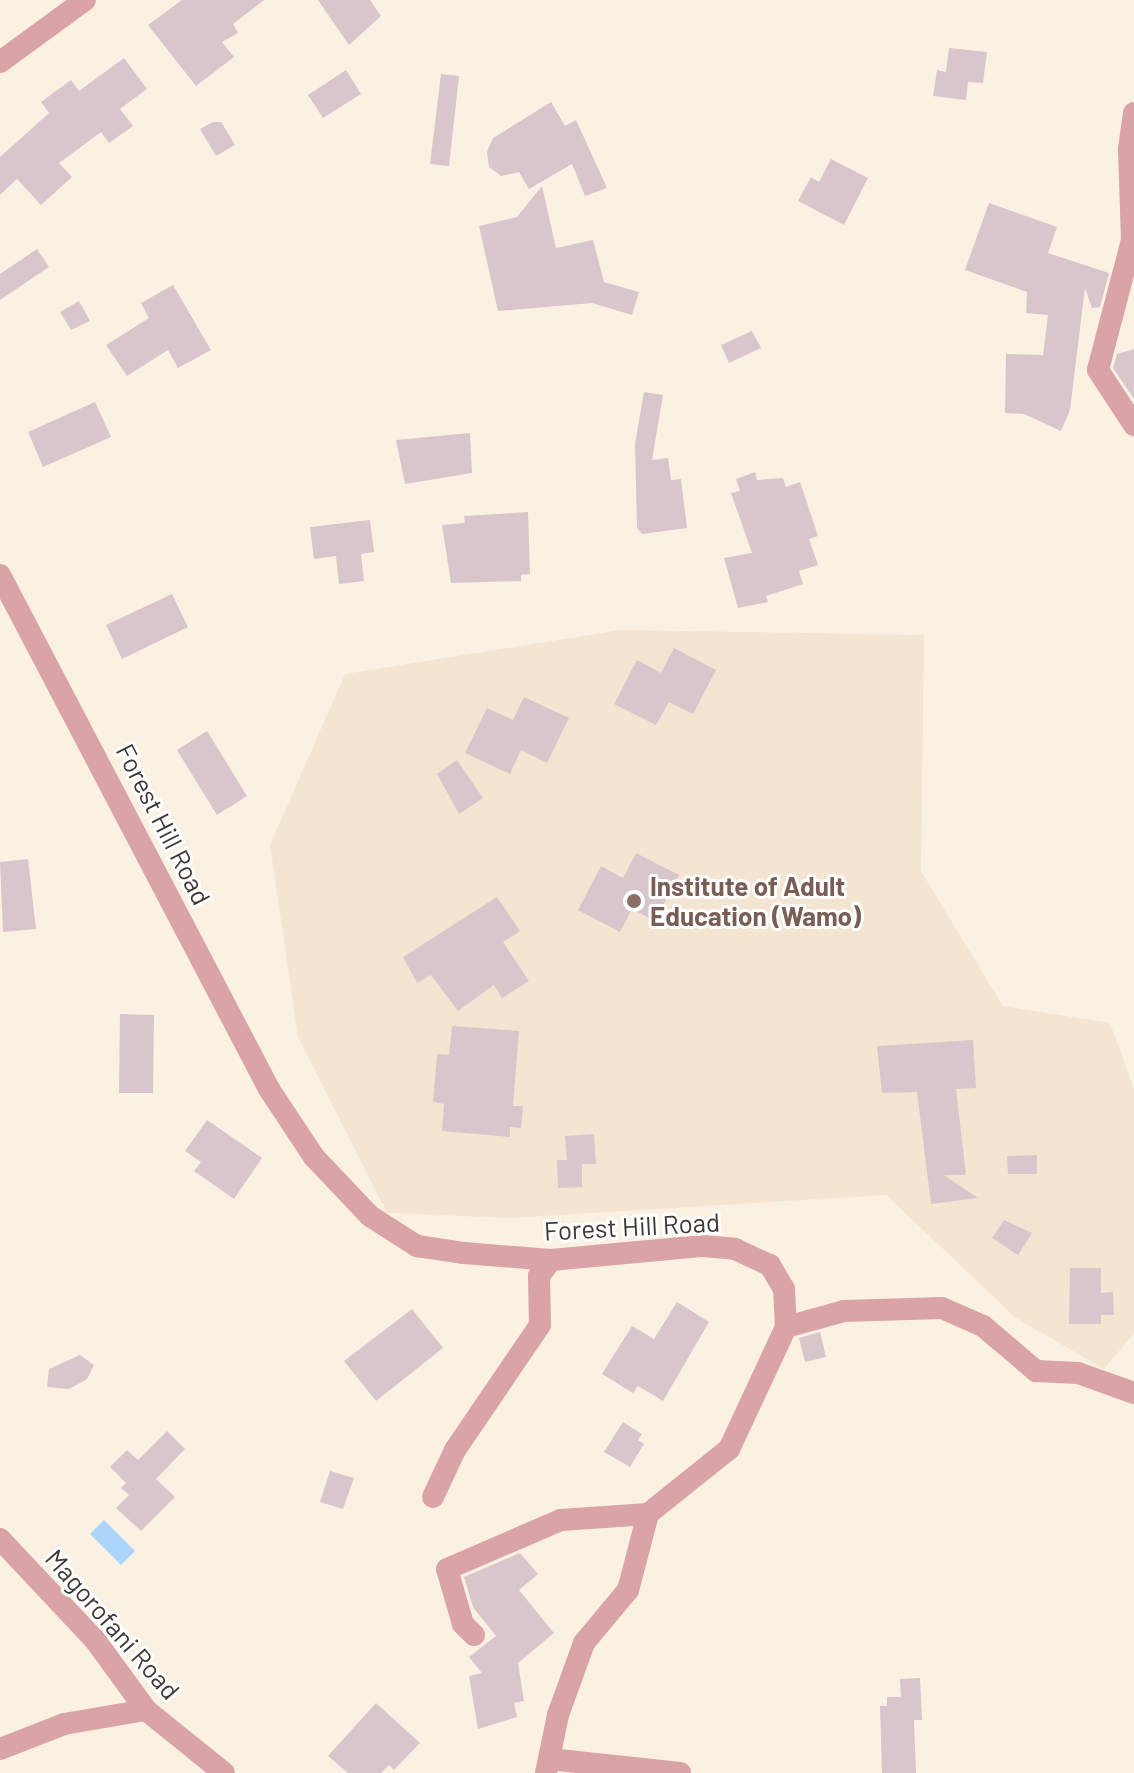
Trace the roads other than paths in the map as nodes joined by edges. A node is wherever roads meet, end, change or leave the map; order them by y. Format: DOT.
graph roads {
  1 [pos="85,0"];
  2 [pos="0,62"];
  3 [pos="1134,113"];
  4 [pos="1134,425"];
  5 [pos="0,575"];
  6 [pos="551,1260"];
  7 [pos="786,1327"];
  8 [pos="1134,1393"];
  9 [pos="433,1497"];
  10 [pos="648,1514"];
  11 [pos="0,1539"];
  12 [pos="474,1635"];
  13 [pos="146,1710"];
  14 [pos="0,1749"];
  15 [pos="548,1766"];
  16 [pos="224,1773"];
  17 [pos="680,1773"];
  1 -- 2 [label="street"];
  3 -- 4 [label="street"];
  5 -- 6 [label="street, Forest Hill Road"];
  6 -- 7 [label="street, Forest Hill Road"];
  6 -- 9 [label="street"];
  7 -- 8 [label="street"];
  7 -- 10 [label="street, Forest Hill Road"];
  10 -- 12 [label="street"];
  10 -- 15 [label="street"];
  11 -- 13 [label="street, Magorofani Road"];
  13 -- 14 [label="street"];
  13 -- 16 [label="street, Magorofani Road"];
  15 -- 17 [label="street"];
}
